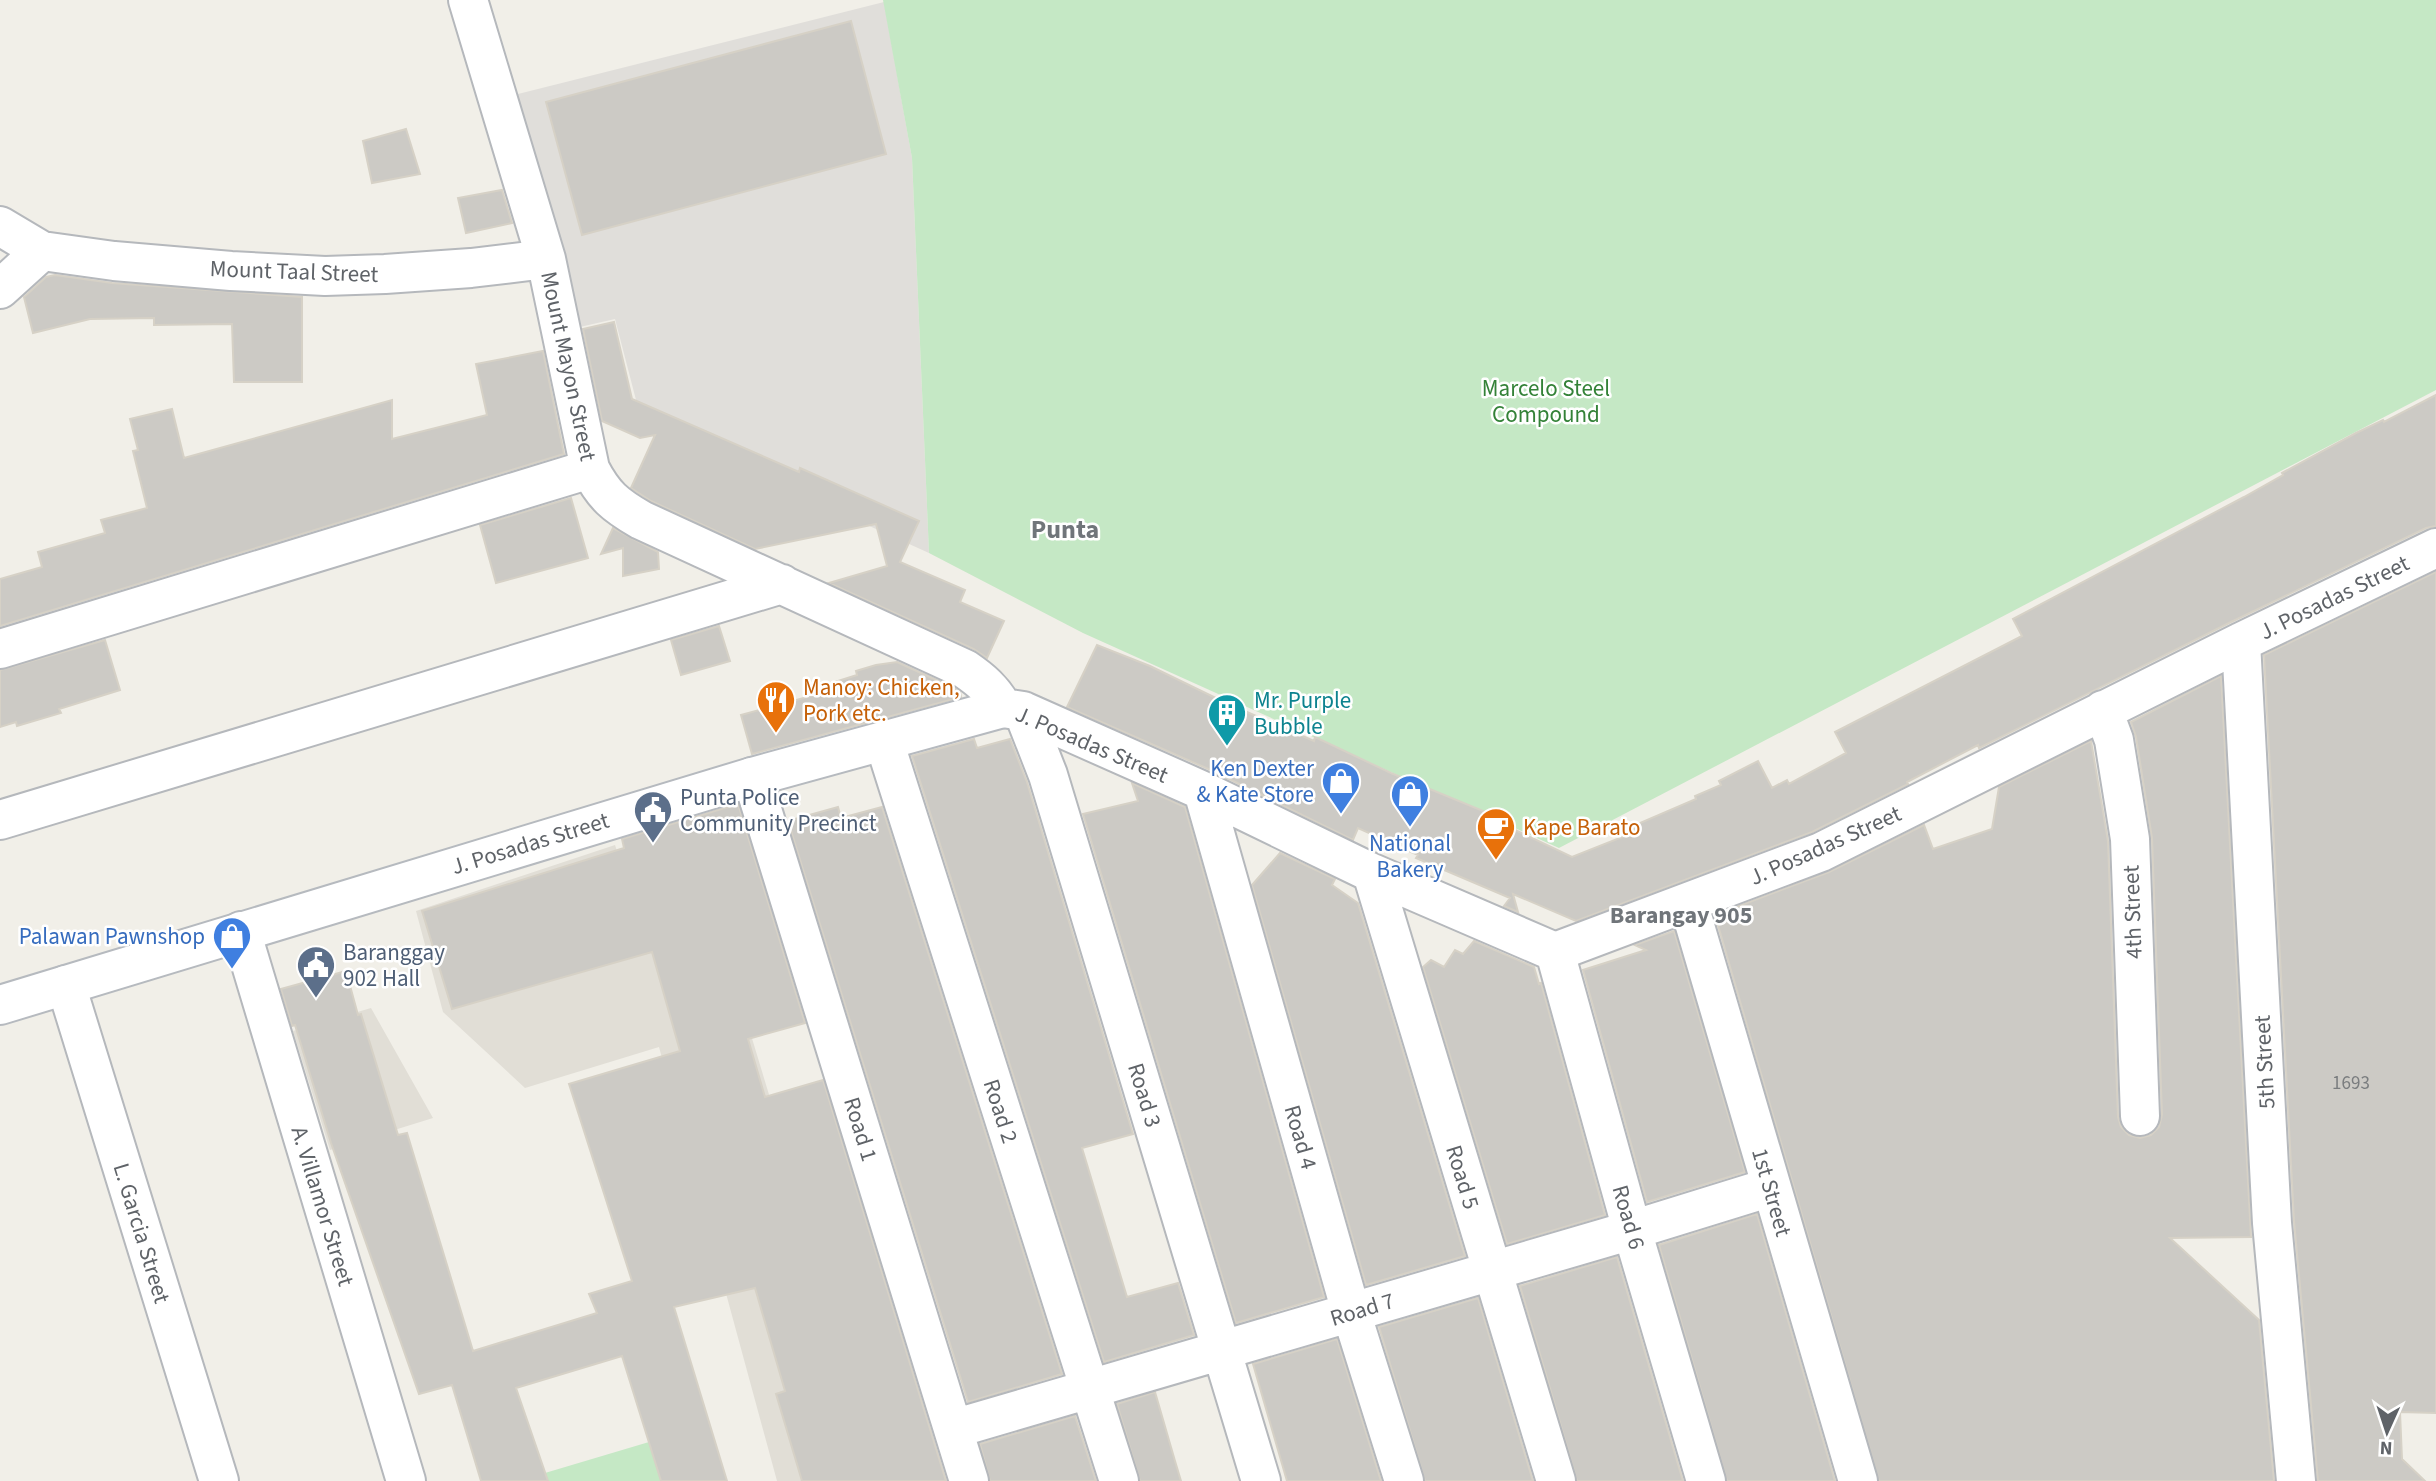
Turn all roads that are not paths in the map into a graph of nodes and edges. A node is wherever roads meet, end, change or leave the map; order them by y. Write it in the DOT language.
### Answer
graph roads {
  1 [pos="468,0"];
  2 [pos="0,226"];
  3 [pos="42,251"];
  4 [pos="546,259"];
  5 [pos="0,289"];
  6 [pos="590,469"];
  7 [pos="2436,548"];
  8 [pos="782,584"];
  9 [pos="2241,642"];
  10 [pos="0,649"];
  11 [pos="1013,709"];
  12 [pos="2102,710"];
  13 [pos="884,741"];
  14 [pos="752,777"];
  15 [pos="1203,791"];
  16 [pos="0,820"];
  17 [pos="1371,873"];
  18 [pos="1688,902"];
  19 [pos="241,931"];
  20 [pos="1555,952"];
  21 [pos="66,985"];
  22 [pos="0,1005"];
  23 [pos="2140,1116"];
  24 [pos="1771,1186"];
  25 [pos="1632,1230"];
  26 [pos="1491,1270"];
  27 [pos="1351,1312"];
  28 [pos="1222,1350"];
  29 [pos="1089,1389"];
  30 [pos="953,1429"];
  31 [pos="219,1481"];
  32 [pos="406,1481"];
  33 [pos="969,1481"];
  34 [pos="1119,1481"];
  35 [pos="1261,1481"];
  36 [pos="1404,1481"];
  37 [pos="1556,1481"];
  38 [pos="1706,1481"];
  39 [pos="1858,1481"];
  40 [pos="2296,1481"];
  1 -- 4 [label="street, Mount Mayon Street"];
  2 -- 3 [label="street"];
  3 -- 4 [label="street, Mount Taal Street"];
  3 -- 5 [label="street"];
  4 -- 6 [label="street, Mount Mayon Street"];
  6 -- 8 [label="street, Mount Mayon Street"];
  6 -- 10 [label="street"];
  7 -- 9 [label="street, J. Posadas Street"];
  8 -- 11 [label="street, Mount Mayon Street"];
  8 -- 16 [label="street"];
  9 -- 12 [label="street, J. Posadas Street"];
  9 -- 40 [label="street, 5th Street"];
  11 -- 13 [label="street, J. Posadas Street"];
  11 -- 15 [label="street, J. Posadas Street"];
  11 -- 28 [label="street, Road 3"];
  12 -- 18 [label="street, J. Posadas Street"];
  12 -- 23 [label="street, 4th Street"];
  13 -- 14 [label="street, J. Posadas Street"];
  13 -- 29 [label="street, Road 2"];
  14 -- 19 [label="street, J. Posadas Street"];
  14 -- 30 [label="street, Road 1"];
  15 -- 17 [label="street, J. Posadas Street"];
  15 -- 27 [label="street, Road 4"];
  17 -- 20 [label="street, J. Posadas Street"];
  17 -- 26 [label="street, Road 5"];
  18 -- 20 [label="street, J. Posadas Street"];
  18 -- 24 [label="street, 1st Street"];
  19 -- 21 [label="street, J. Posadas Street"];
  19 -- 32 [label="street, A. Villamor Street"];
  20 -- 25 [label="street, Road 6"];
  21 -- 22 [label="street, J. Posadas Street"];
  21 -- 31 [label="street, L. Garcia Street"];
  24 -- 25 [label="street, Road 7"];
  24 -- 39 [label="street, 1st Street"];
  25 -- 26 [label="street, Road 7"];
  25 -- 38 [label="street, Road 6"];
  26 -- 27 [label="street, Road 7"];
  26 -- 37 [label="street, Road 5"];
  27 -- 28 [label="street, Road 7"];
  27 -- 36 [label="street, Road 4"];
  28 -- 29 [label="street, Road 7"];
  28 -- 35 [label="street, Road 3"];
  29 -- 30 [label="street, Road 7"];
  29 -- 34 [label="street, Road 2"];
  30 -- 33 [label="street, Road 1"];
}
